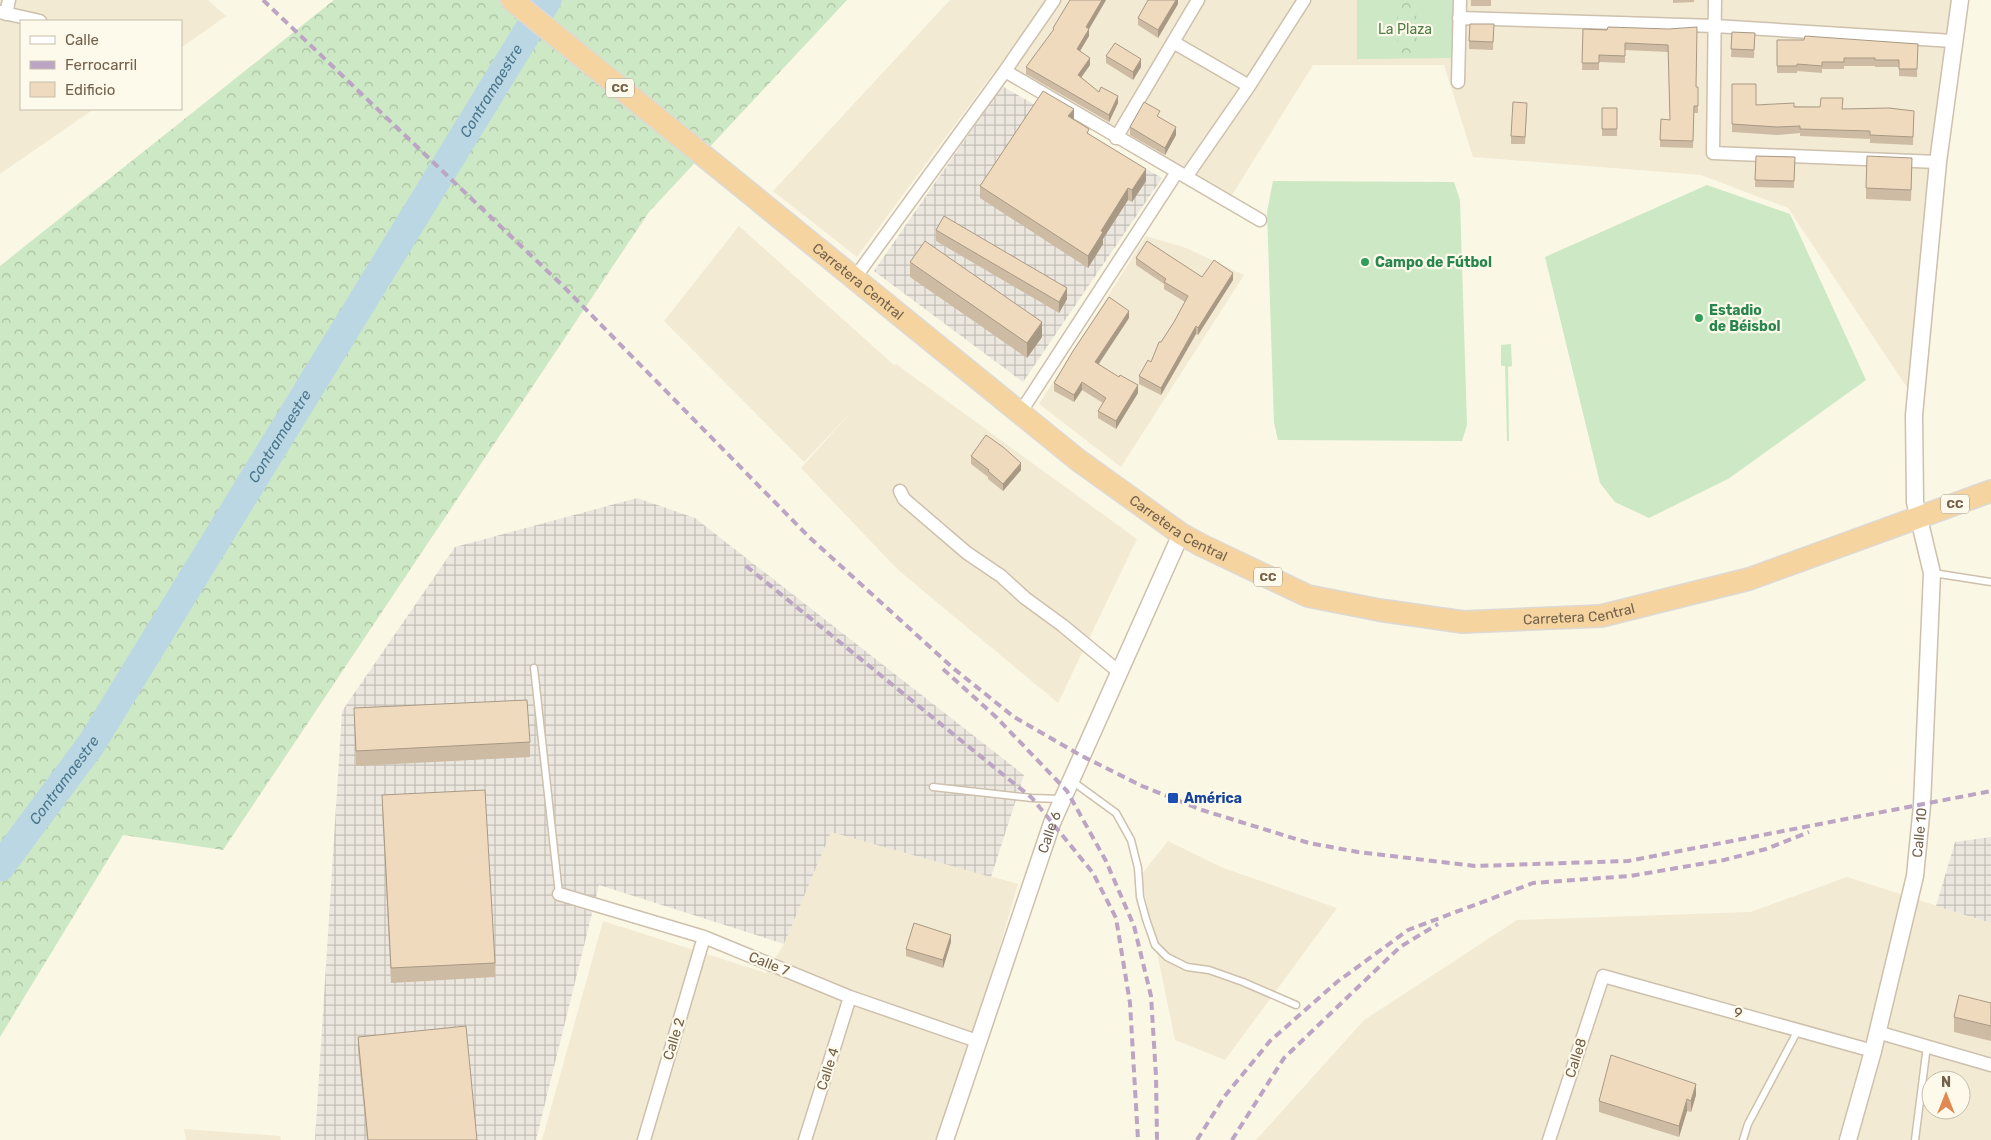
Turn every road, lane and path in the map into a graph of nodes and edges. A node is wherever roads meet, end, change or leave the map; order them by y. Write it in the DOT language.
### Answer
graph roads {
  1 [pos="9,0"];
  2 [pos="512,0"];
  3 [pos="1054,0"];
  4 [pos="1198,0"];
  5 [pos="1304,0"];
  6 [pos="1460,0"];
  7 [pos="1715,0"];
  8 [pos="1960,0"];
  9 [pos="3,13"];
  10 [pos="1459,18"];
  11 [pos="35,20"];
  12 [pos="1715,26"];
  13 [pos="1953,41"];
  14 [pos="1173,42"];
  15 [pos="1004,71"];
  16 [pos="1458,82"];
  17 [pos="1250,86"];
  18 [pos="1116,138"];
  19 [pos="1938,162"];
  20 [pos="1181,175"];
  21 [pos="1260,220"];
  22 [pos="854,279"];
  23 [pos="1020,413"];
  24 [pos="900,491"];
  25 [pos="1991,491"];
  26 [pos="1920,517"];
  27 [pos="1181,534"];
  28 [pos="1932,573"];
  29 [pos="1991,582"];
  30 [pos="534,668"];
  31 [pos="1119,672"];
  32 [pos="1071,780"];
  33 [pos="933,787"];
  34 [pos="1063,798"];
  35 [pos="559,894"];
  36 [pos="704,937"];
  37 [pos="1603,976"];
  38 [pos="850,997"];
  39 [pos="1296,1005"];
  40 [pos="1798,1030"];
  41 [pos="1878,1032"];
  42 [pos="977,1042"];
  43 [pos="1927,1046"];
  44 [pos="1873,1051"];
  45 [pos="1991,1064"];
  46 [pos="644,1140"];
  47 [pos="805,1140"];
  48 [pos="945,1140"];
  49 [pos="1549,1140"];
  50 [pos="1743,1140"];
  51 [pos="1848,1140"];
  52 [pos="1915,1140"];
  1 -- 9 [label="street"];
  2 -- 22 [label="highway, Carretera Central / CC"];
  3 -- 15 [label="street"];
  4 -- 14 [label="street"];
  5 -- 17 [label="street"];
  6 -- 10 [label="street"];
  7 -- 12 [label="street"];
  8 -- 13 [label="street, Calle 10"];
  9 -- 11 [label="street"];
  10 -- 12 [label="street"];
  10 -- 16 [label="street"];
  12 -- 13 [label="street"];
  12 -- 19 [label="street"];
  13 -- 19 [label="street, Calle 10"];
  14 -- 17 [label="street"];
  14 -- 18 [label="street"];
  15 -- 18 [label="street"];
  15 -- 22 [label="street"];
  17 -- 20 [label="street"];
  18 -- 20 [label="street"];
  19 -- 26 [label="street, Calle 10"];
  20 -- 21 [label="street"];
  20 -- 23 [label="street"];
  22 -- 23 [label="highway, Carretera Central / CC"];
  23 -- 27 [label="highway, Carretera Central / CC"];
  24 -- 31 [label="street"];
  25 -- 26 [label="highway, Carretera Central / CC"];
  26 -- 27 [label="highway, Carretera Central / CC"];
  26 -- 28 [label="street, Calle 10"];
  27 -- 31 [label="street, Calle 6"];
  28 -- 29 [label="lane"];
  28 -- 41 [label="street, Calle 10"];
  30 -- 35 [label="lane"];
  31 -- 32 [label="street, Calle 6"];
  32 -- 34 [label="street, Calle 6"];
  32 -- 39 [label="lane"];
  33 -- 34 [label="lane"];
  34 -- 42 [label="street, Calle 6"];
  35 -- 36 [label="street, Calle 7"];
  36 -- 38 [label="street, Calle 7"];
  36 -- 46 [label="street, Calle 2"];
  37 -- 40 [label="street, 9"];
  37 -- 49 [label="street, Calle8"];
  38 -- 42 [label="street, Calle 7"];
  38 -- 47 [label="street, Calle 4"];
  40 -- 44 [label="street, 9"];
  40 -- 50 [label="lane"];
  41 -- 43 [label="street"];
  41 -- 44 [label="street, Calle 10"];
  42 -- 48 [label="street, Calle 6"];
  43 -- 45 [label="street"];
  43 -- 52 [label="lane"];
  44 -- 51 [label="street, Calle 10"];
}
